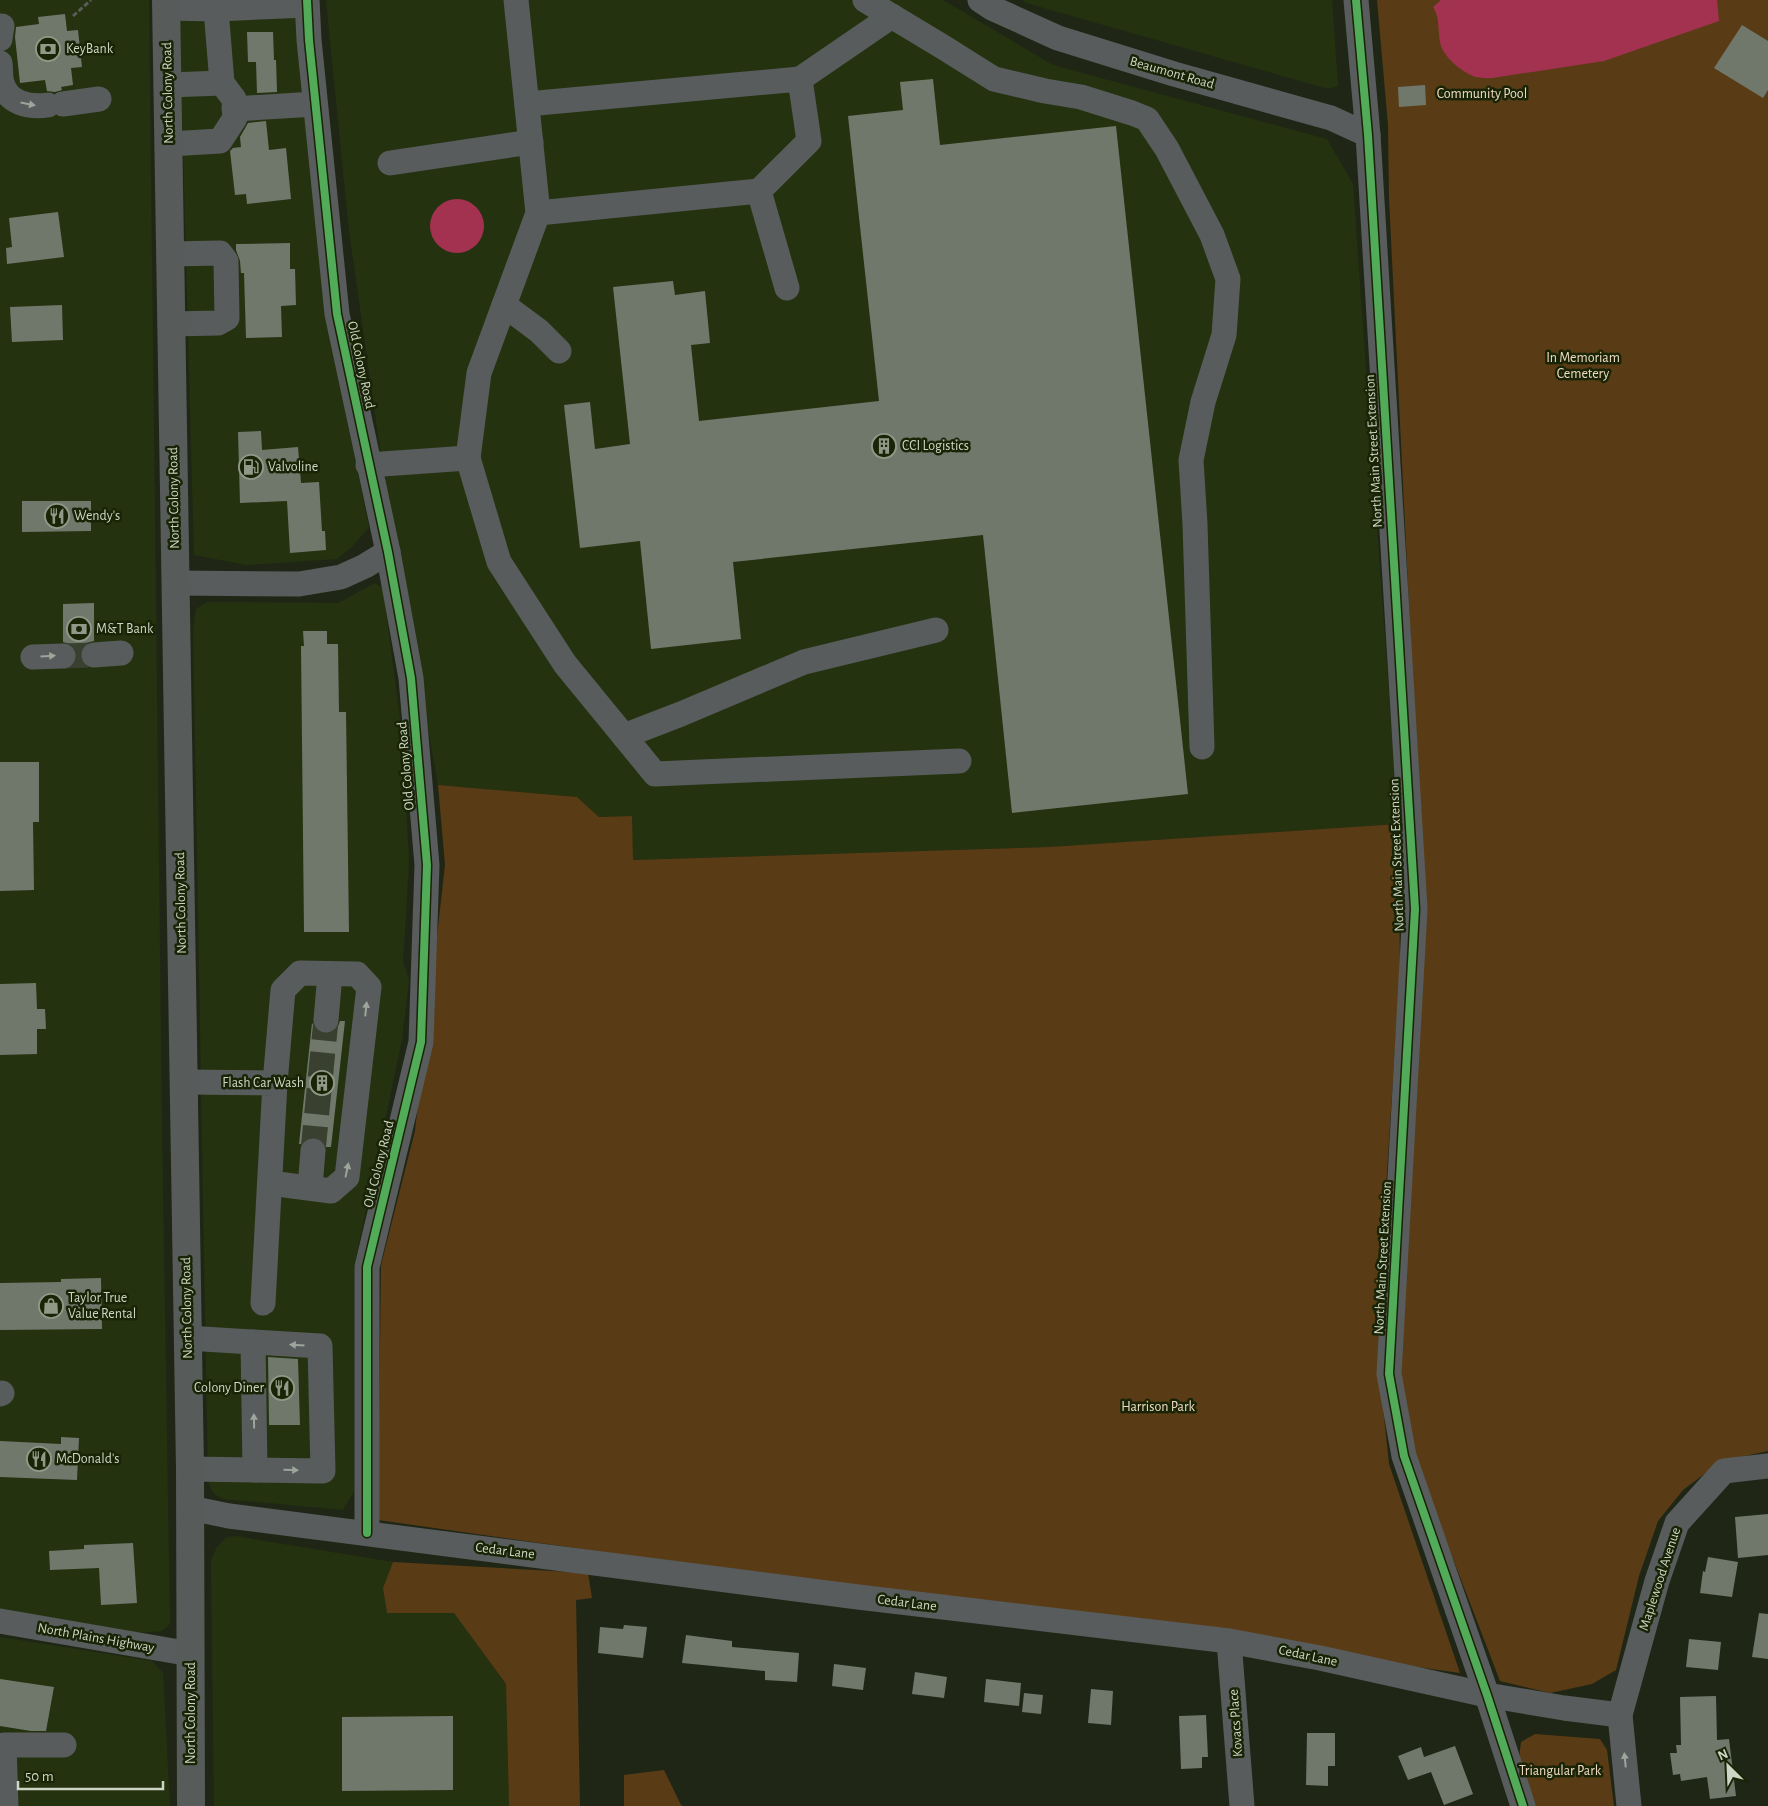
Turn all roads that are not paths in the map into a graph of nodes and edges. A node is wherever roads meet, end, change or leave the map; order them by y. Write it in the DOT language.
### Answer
graph roads {
  1 [pos="516,0"];
  2 [pos="865,0"];
  3 [pos="980,0"];
  4 [pos="1356,0"];
  5 [pos="307,2"];
  6 [pos="166,4"];
  7 [pos="207,6"];
  8 [pos="892,16"];
  9 [pos="0,63"];
  10 [pos="800,79"];
  11 [pos="222,83"];
  12 [pos="168,86"];
  13 [pos="99,99"];
  14 [pos="316,104"];
  15 [pos="527,104"];
  16 [pos="234,110"];
  17 [pos="1368,135"];
  18 [pos="531,142"];
  19 [pos="168,144"];
  20 [pos="390,163"];
  21 [pos="759,191"];
  22 [pos="538,213"];
  23 [pos="170,254"];
  24 [pos="787,288"];
  25 [pos="504,305"];
  26 [pos="171,324"];
  27 [pos="559,351"];
  28 [pos="468,458"];
  29 [pos="368,465"];
  30 [pos="388,552"];
  31 [pos="176,583"];
  32 [pos="936,630"];
  33 [pos="120,653"];
  34 [pos="94,655"];
  35 [pos="63,656"];
  36 [pos="33,657"];
  37 [pos="624,736"];
  38 [pos="1202,747"];
  39 [pos="960,762"];
  40 [pos="330,974"];
  41 [pos="326,1020"];
  42 [pos="184,1082"];
  43 [pos="275,1083"];
  44 [pos="313,1151"];
  45 [pos="270,1183"];
  46 [pos="310,1187"];
  47 [pos="263,1303"];
  48 [pos="187,1338"];
  49 [pos="252,1342"];
  50 [pos="1768,1466"];
  51 [pos="190,1469"];
  52 [pos="255,1470"];
  53 [pos="190,1508"];
  54 [pos="367,1533"];
  55 [pos="0,1622"];
  56 [pos="1229,1641"];
  57 [pos="191,1654"];
  58 [pos="1487,1695"];
  59 [pos="1620,1715"];
  60 [pos="64,1744"];
  61 [pos="6,1806"];
  62 [pos="191,1806"];
  63 [pos="1242,1806"];
  64 [pos="1522,1806"];
  65 [pos="1629,1806"];
  1 -- 15 [label="street"];
  2 -- 8 [label="street"];
  3 -- 17 [label="street, Beaumont Road"];
  4 -- 17 [label="street, North Main Street Extension"];
  5 -- 7 [label="street"];
  5 -- 14 [label="street, Old Colony Road"];
  6 -- 7 [label="street"];
  6 -- 12 [label="main road, North Colony Road"];
  7 -- 11 [label="street"];
  8 -- 10 [label="street"];
  8 -- 38 [label="street"];
  9 -- 13 [label="street, one-way"];
  10 -- 15 [label="street"];
  10 -- 21 [label="street"];
  11 -- 12 [label="street"];
  11 -- 16 [label="street"];
  12 -- 19 [label="main road, North Colony Road"];
  14 -- 16 [label="street"];
  14 -- 29 [label="street, Old Colony Road"];
  15 -- 18 [label="street"];
  16 -- 19 [label="street"];
  17 -- 58 [label="street, North Main Street Extension"];
  18 -- 20 [label="street"];
  18 -- 22 [label="street"];
  19 -- 23 [label="main road, North Colony Road"];
  21 -- 22 [label="street"];
  21 -- 24 [label="street"];
  22 -- 25 [label="street"];
  23 -- 26 [label="main road, North Colony Road"];
  23 -- 26 [label="street"];
  25 -- 27 [label="street"];
  25 -- 28 [label="street"];
  26 -- 31 [label="main road, North Colony Road"];
  28 -- 29 [label="street"];
  28 -- 37 [label="street"];
  29 -- 30 [label="street, Old Colony Road"];
  30 -- 31 [label="street"];
  30 -- 54 [label="street, Old Colony Road"];
  31 -- 42 [label="main road, North Colony Road"];
  32 -- 37 [label="street"];
  33 -- 34 [label="street"];
  36 -- 35 [label="street, one-way"];
  37 -- 39 [label="street"];
  40 -- 41 [label="street"];
  40 -- 43 [label="street"];
  46 -- 40 [label="street, one-way"];
  42 -- 43 [label="street"];
  42 -- 48 [label="main road, North Colony Road"];
  43 -- 45 [label="street"];
  44 -- 46 [label="street"];
  45 -- 46 [label="street"];
  45 -- 47 [label="street"];
  48 -- 49 [label="street"];
  48 -- 51 [label="main road, North Colony Road"];
  52 -- 49 [label="street, one-way"];
  52 -- 49 [label="street, one-way"];
  50 -- 59 [label="street, Maplewood Avenue"];
  51 -- 52 [label="street"];
  51 -- 53 [label="main road, North Colony Road"];
  53 -- 54 [label="street, Cedar Lane"];
  53 -- 57 [label="main road, North Colony Road"];
  54 -- 56 [label="street, Cedar Lane"];
  55 -- 57 [label="street, North Plains Highway"];
  56 -- 58 [label="street, Cedar Lane"];
  56 -- 63 [label="street, Kovacs Place"];
  57 -- 62 [label="main road, North Colony Road"];
  58 -- 59 [label="street, Cedar Lane"];
  58 -- 64 [label="street, North Main Street Extension"];
  65 -- 59 [label="street, one-way"];
  60 -- 61 [label="street"];
}
